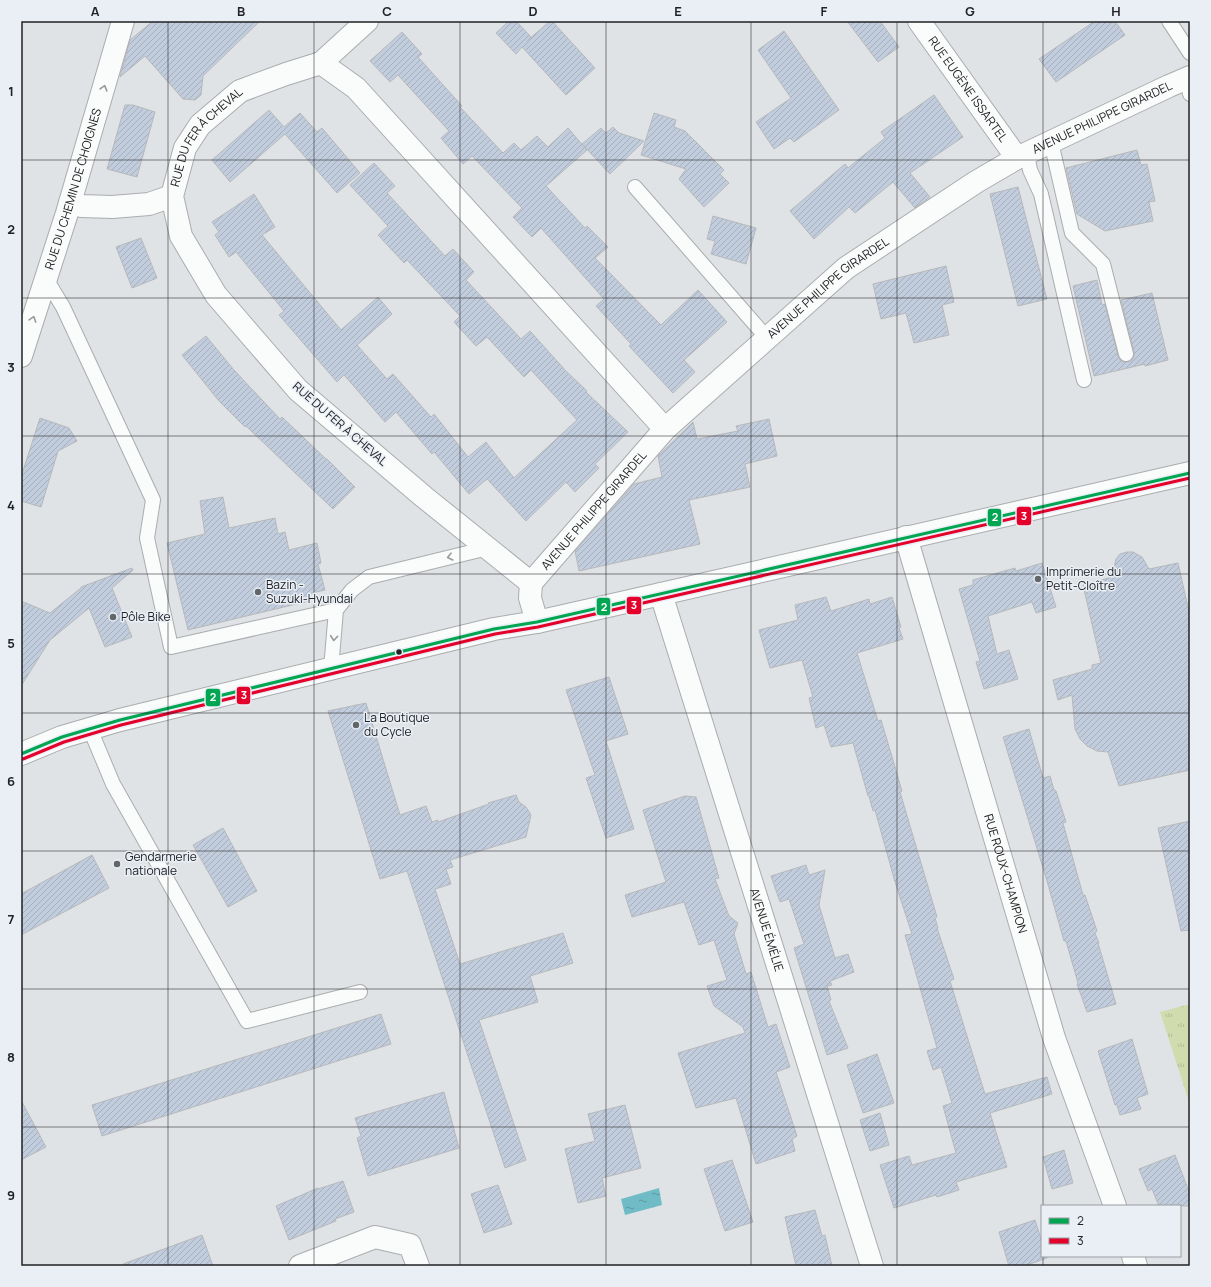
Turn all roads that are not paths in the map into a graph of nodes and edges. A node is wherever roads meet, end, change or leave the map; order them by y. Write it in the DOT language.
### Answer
graph roads {
  1 [pos="124,21"];
  2 [pos="367,21"];
  3 [pos="919,21"];
  4 [pos="1169,21"];
  5 [pos="1190,53"];
  6 [pos="321,63"];
  7 [pos="1189,83"];
  8 [pos="1051,142"];
  9 [pos="1022,156"];
  10 [pos="635,187"];
  11 [pos="172,196"];
  12 [pos="70,203"];
  13 [pos="46,280"];
  14 [pos="767,338"];
  15 [pos="1126,354"];
  16 [pos="21,356"];
  17 [pos="1084,380"];
  18 [pos="665,429"];
  19 [pos="1190,473"];
  20 [pos="906,537"];
  21 [pos="488,548"];
  22 [pos="531,583"];
  23 [pos="661,594"];
  24 [pos="336,610"];
  25 [pos="537,622"];
  26 [pos="331,669"];
  27 [pos="90,729"];
  28 [pos="21,754"];
  29 [pos="360,992"];
  30 [pos="1115,1205"];
  31 [pos="300,1266"];
  32 [pos="418,1266"];
  33 [pos="872,1266"];
  12 -- 1 [label="street, RUE DU CHEMIN DE CHOIGNES, one-way"];
  2 -- 6 [label="street"];
  3 -- 9 [label="street, RUE EUGÈNE ISSARTEL"];
  4 -- 5 [label="lane"];
  6 -- 11 [label="street, RUE DU FER À CHEVAL"];
  6 -- 18 [label="street"];
  7 -- 8 [label="street, AVENUE PHILIPPE GIRARDEL"];
  8 -- 9 [label="street, AVENUE PHILIPPE GIRARDEL"];
  8 -- 15 [label="lane"];
  9 -- 14 [label="street, AVENUE PHILIPPE GIRARDEL"];
  9 -- 17 [label="lane"];
  10 -- 14 [label="lane"];
  11 -- 12 [label="street"];
  11 -- 21 [label="street, RUE DU FER À CHEVAL"];
  12 -- 13 [label="street, RUE DU CHEMIN DE CHOIGNES"];
  16 -- 13 [label="street, RUE DU CHEMIN DE CHOIGNES, one-way"];
  13 -- 24 [label="lane"];
  14 -- 18 [label="street, AVENUE PHILIPPE GIRARDEL"];
  18 -- 22 [label="street, AVENUE PHILIPPE GIRARDEL"];
  19 -- 20 [label="street"];
  20 -- 23 [label="street"];
  20 -- 30 [label="street, RUE ROUX-CHAMPION"];
  21 -- 22 [label="street, RUE DU FER À CHEVAL"];
  21 -- 24 [label="lane, one-way"];
  22 -- 25 [label="street"];
  23 -- 25 [label="street"];
  23 -- 33 [label="street, AVENUE ÉMÉLIE"];
  24 -- 26 [label="lane, one-way"];
  25 -- 26 [label="street"];
  26 -- 27 [label="street"];
  27 -- 28 [label="street"];
  27 -- 29 [label="lane"];
  31 -- 32 [label="street"];
}
